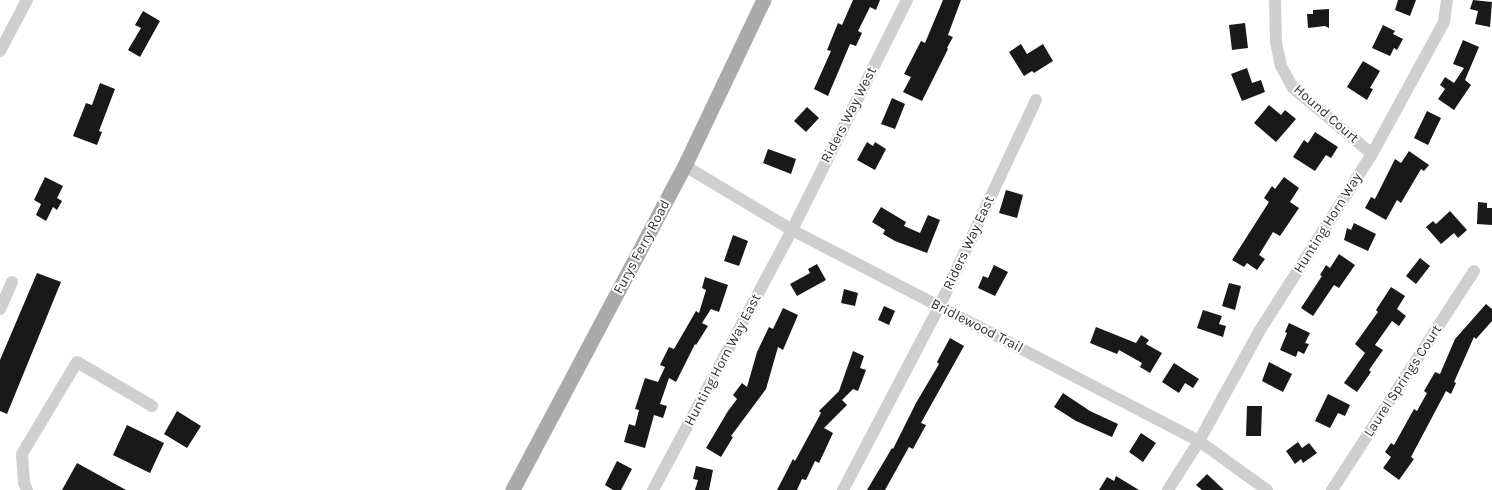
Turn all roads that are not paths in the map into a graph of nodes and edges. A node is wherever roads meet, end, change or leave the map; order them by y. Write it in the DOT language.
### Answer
graph roads {
  1 [pos="27,0"];
  2 [pos="764,0"];
  3 [pos="907,0"];
  4 [pos="1275,0"];
  5 [pos="1447,0"];
  6 [pos="0,51"];
  7 [pos="1036,100"];
  8 [pos="1372,154"];
  9 [pos="685,166"];
  10 [pos="792,230"];
  11 [pos="1474,271"];
  12 [pos="12,282"];
  13 [pos="939,307"];
  14 [pos="0,309"];
  15 [pos="152,406"];
  16 [pos="1199,441"];
  17 [pos="27,490"];
  18 [pos="513,490"];
  19 [pos="654,490"];
  20 [pos="843,490"];
  21 [pos="1168,490"];
  22 [pos="1267,490"];
  23 [pos="1332,490"];
  1 -- 6 [label="street"];
  2 -- 9 [label="main road, Furys Ferry Road"];
  3 -- 10 [label="street, Riders Way West"];
  4 -- 8 [label="street, Hound Court"];
  5 -- 8 [label="street, Hunting Horn Way"];
  7 -- 13 [label="street, Riders Way East"];
  8 -- 16 [label="street, Hunting Horn Way"];
  9 -- 10 [label="street, Bridlewood Trail"];
  9 -- 18 [label="main road, Furys Ferry Road"];
  10 -- 13 [label="street, Bridlewood Trail"];
  10 -- 19 [label="street, Hunting Horn Way East"];
  11 -- 23 [label="street, Laurel Springs Court"];
  12 -- 14 [label="street"];
  13 -- 16 [label="street, Bridlewood Trail"];
  13 -- 20 [label="street, Riders Way East"];
  15 -- 17 [label="street"];
  16 -- 21 [label="street, Hunting Horn Way"];
  16 -- 22 [label="street, Bridlewood Trail"];
}
